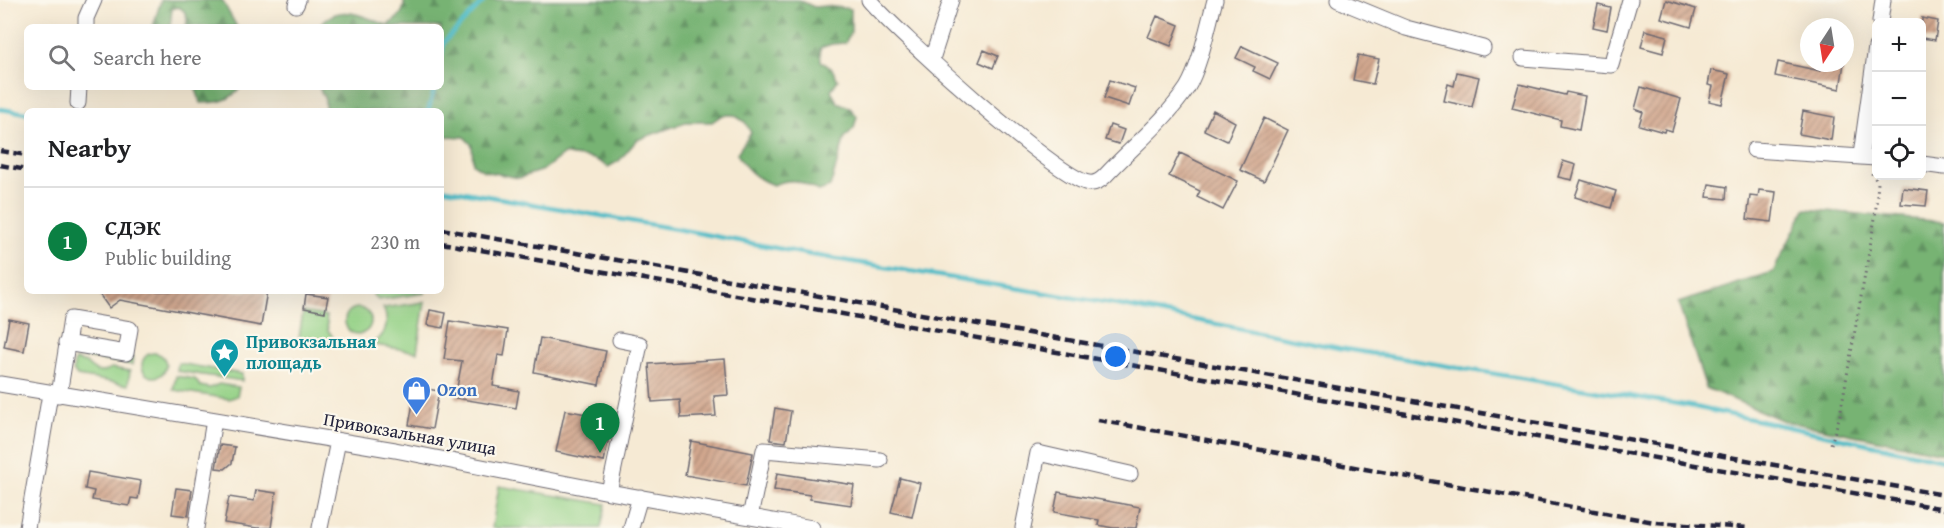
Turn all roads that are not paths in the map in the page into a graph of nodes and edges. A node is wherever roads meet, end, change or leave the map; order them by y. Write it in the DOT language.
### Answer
graph roads {
  1 [pos="94,0"];
  2 [pos="869,0"];
  3 [pos="951,0"];
  4 [pos="1215,0"];
  5 [pos="1338,0"];
  6 [pos="1630,0"];
  7 [pos="1883,0"];
  8 [pos="1881,18"];
  9 [pos="86,24"];
  10 [pos="1483,48"];
  11 [pos="1523,58"];
  12 [pos="932,59"];
  13 [pos="1874,72"];
  14 [pos="79,90"];
  15 [pos="78,103"];
  16 [pos="1754,150"];
  17 [pos="1869,157"];
  18 [pos="1926,165"];
  19 [pos="1944,167"];
  20 [pos="620,340"];
  21 [pos="66,343"];
  22 [pos="0,384"];
  23 [pos="54,394"];
  24 [pos="214,420"];
  25 [pos="338,441"];
  26 [pos="880,460"];
  27 [pos="1131,474"];
  28 [pos="609,492"];
  29 [pos="640,497"];
  30 [pos="750,517"];
  31 [pos="27,528"];
  32 [pos="196,528"];
  33 [pos="320,528"];
  34 [pos="632,528"];
  35 [pos="810,528"];
  36 [pos="1023,528"];
  1 -- 9 [label="street"];
  2 -- 12 [label="street"];
  3 -- 12 [label="street"];
  4 -- 12 [label="street"];
  5 -- 10 [label="street"];
  6 -- 11 [label="street"];
  7 -- 8 [label="street"];
  13 -- 17 [label="street"];
  14 -- 15 [label="street"];
  16 -- 17 [label="street"];
  18 -- 19 [label="street"];
  20 -- 28 [label="street"];
  21 -- 23 [label="street"];
  22 -- 23 [label="street, Привокзальная улица"];
  23 -- 24 [label="street, Привокзальная улица"];
  23 -- 31 [label="street"];
  24 -- 25 [label="street, Привокзальная улица"];
  24 -- 32 [label="street"];
  25 -- 28 [label="street, Привокзальная улица"];
  25 -- 33 [label="street"];
  26 -- 30 [label="street"];
  27 -- 36 [label="street"];
  28 -- 29 [label="street, Привокзальная улица"];
  29 -- 30 [label="street, Привокзальная улица"];
  29 -- 34 [label="street"];
  30 -- 35 [label="street, Привокзальная улица"];
}
